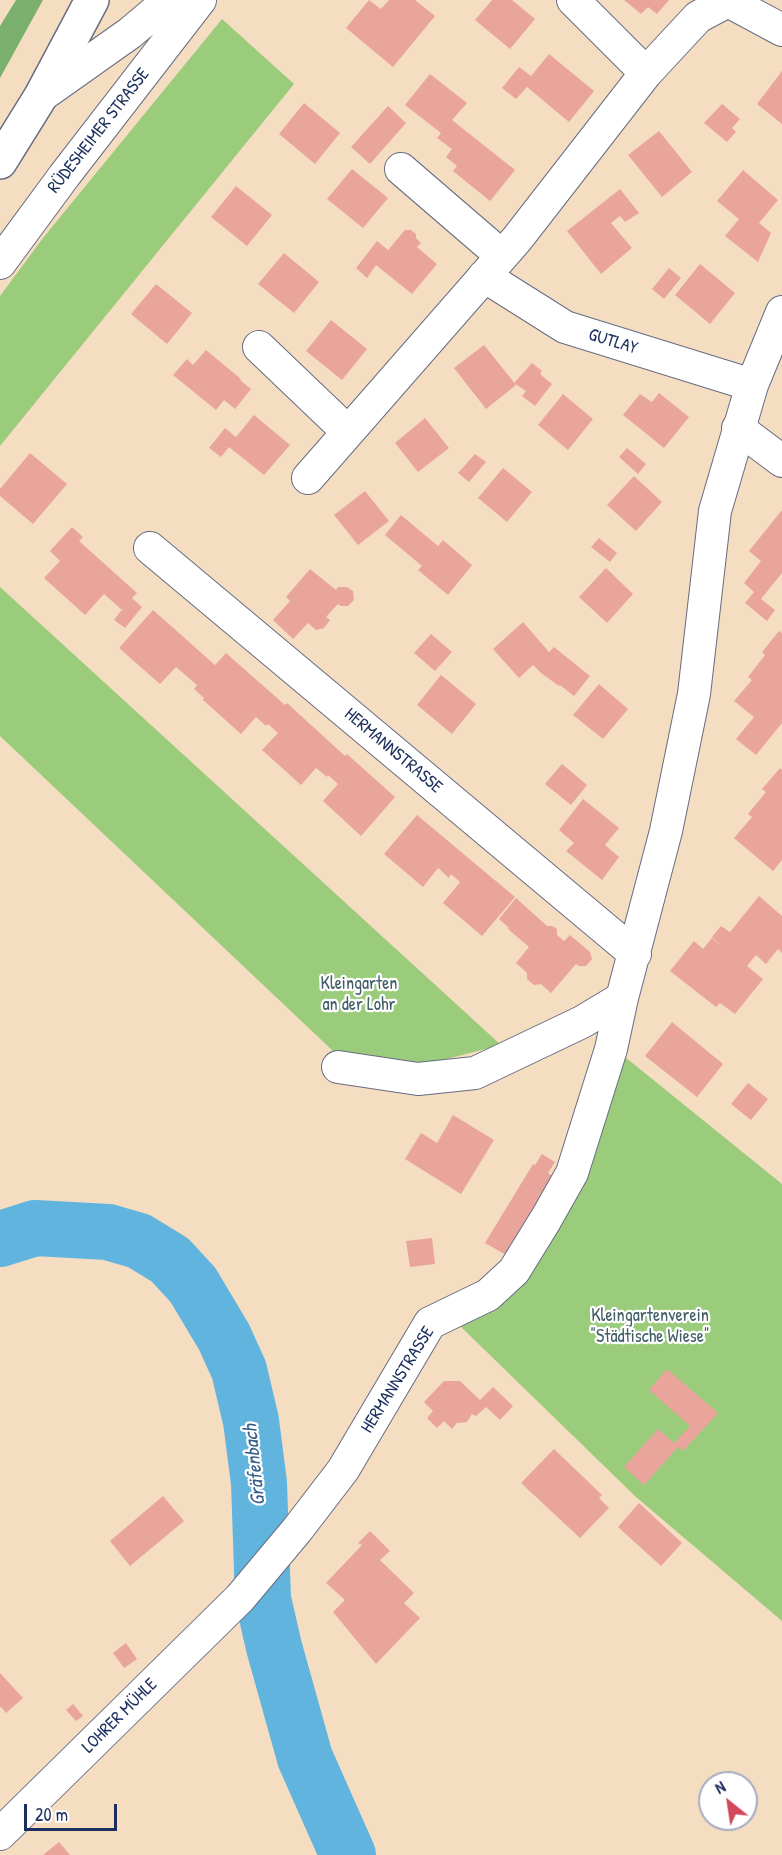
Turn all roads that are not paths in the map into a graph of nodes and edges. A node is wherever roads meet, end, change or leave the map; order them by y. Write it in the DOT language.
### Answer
graph roads {
  1 [pos="92,0"];
  2 [pos="169,0"];
  3 [pos="200,0"];
  4 [pos="573,0"];
  5 [pos="728,0"];
  6 [pos="782,30"];
  7 [pos="646,73"];
  8 [pos="41,96"];
  9 [pos="0,162"];
  10 [pos="401,169"];
  11 [pos="0,263"];
  12 [pos="493,266"];
  13 [pos="782,312"];
  14 [pos="259,347"];
  15 [pos="752,385"];
  16 [pos="738,428"];
  17 [pos="348,432"];
  18 [pos="782,461"];
  19 [pos="308,478"];
  20 [pos="150,548"];
  21 [pos="635,954"];
  22 [pos="622,998"];
  23 [pos="338,1067"];
  24 [pos="240,1598"];
  25 [pos="0,1834"];
  1 -- 8 [label="main road"];
  2 -- 8 [label="street"];
  3 -- 11 [label="street, RÜDESHEIMER STRASSE"];
  4 -- 7 [label="street"];
  5 -- 6 [label="street"];
  5 -- 7 [label="street"];
  7 -- 12 [label="street"];
  8 -- 9 [label="main road"];
  10 -- 12 [label="street, GUTLAY"];
  12 -- 15 [label="street, GUTLAY"];
  12 -- 17 [label="street"];
  13 -- 15 [label="street, HERMANNSTRASSE"];
  14 -- 17 [label="street"];
  15 -- 16 [label="street, HERMANNSTRASSE"];
  16 -- 18 [label="street"];
  16 -- 21 [label="street, HERMANNSTRASSE"];
  17 -- 19 [label="street"];
  20 -- 21 [label="street, HERMANNSTRASSE"];
  21 -- 22 [label="street, HERMANNSTRASSE"];
  22 -- 23 [label="street"];
  22 -- 24 [label="street, HERMANNSTRASSE"];
  24 -- 25 [label="street, LOHRER MÜHLE"];
}
